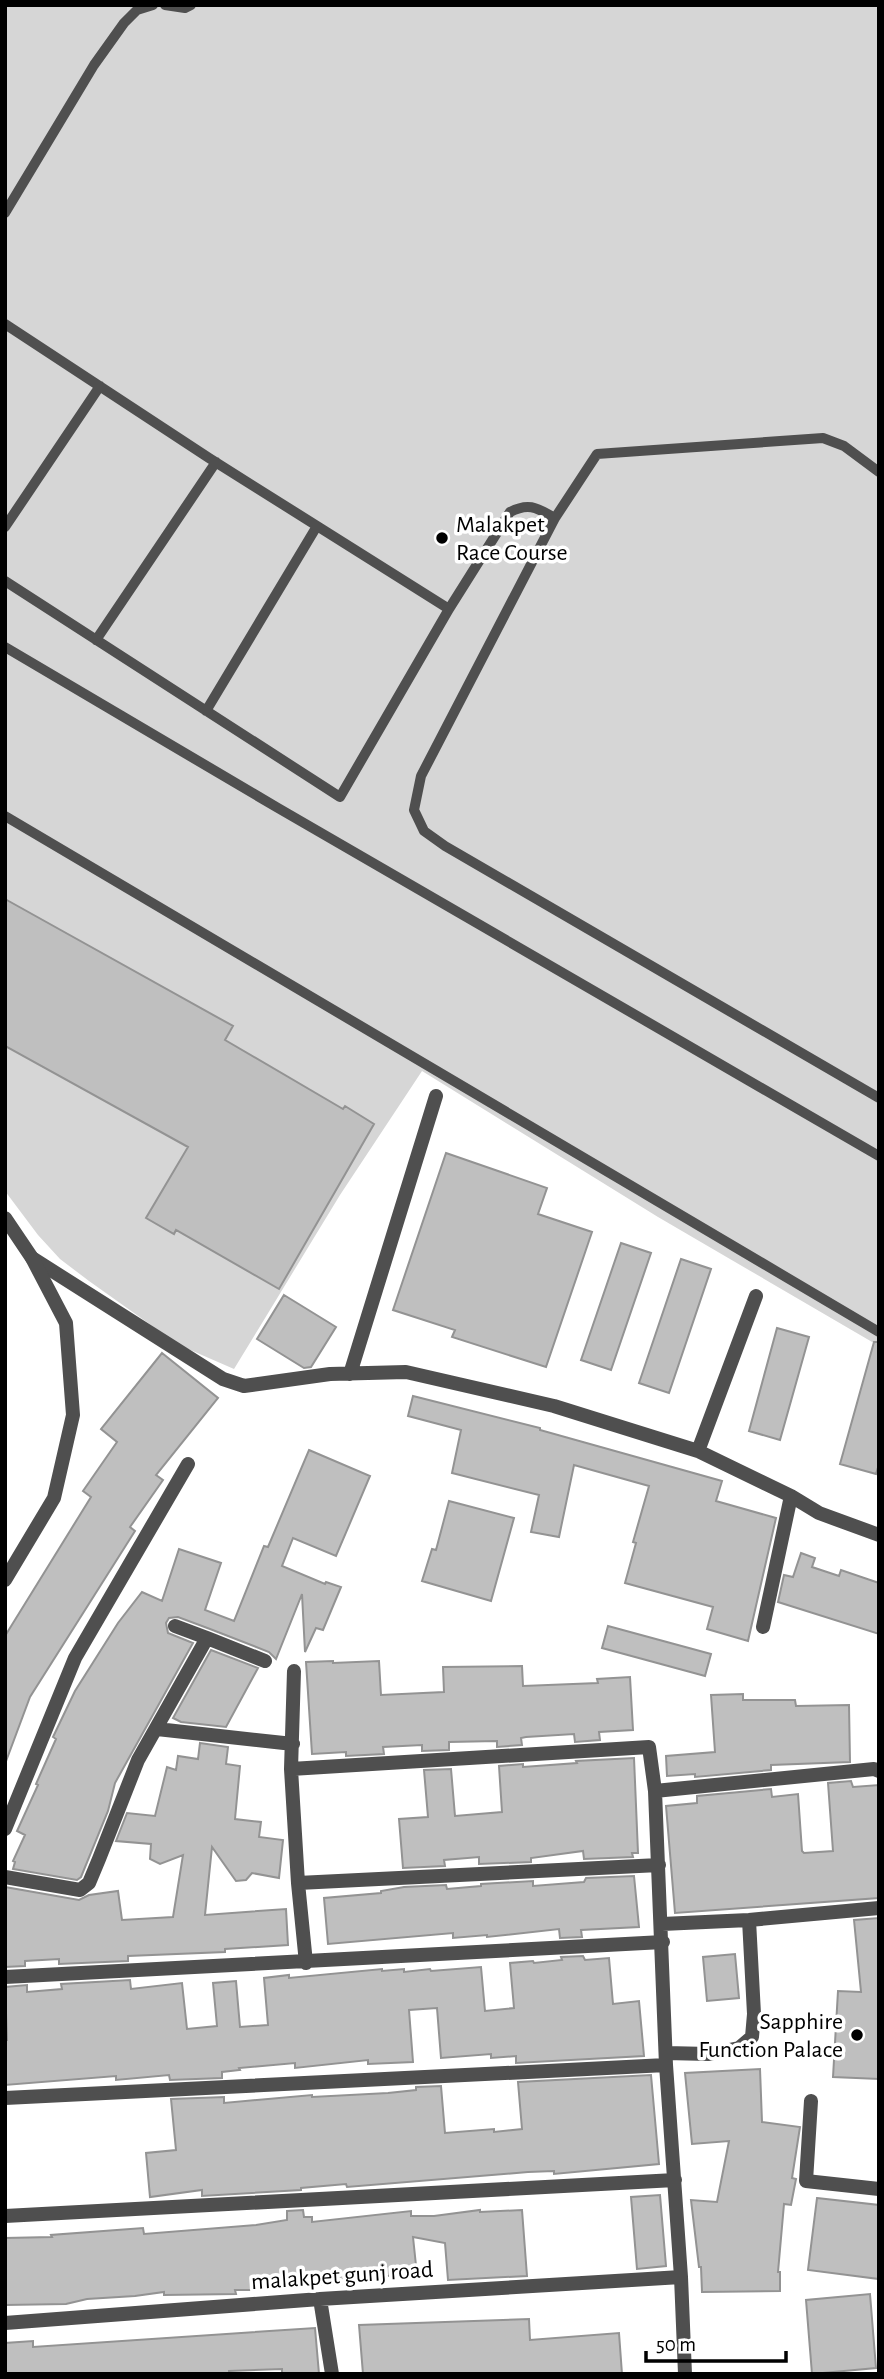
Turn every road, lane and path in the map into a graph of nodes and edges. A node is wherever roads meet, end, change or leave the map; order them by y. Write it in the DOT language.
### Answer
graph roads {
  1 [pos="153,5"];
  2 [pos="165,5"];
  3 [pos="191,5"];
  4 [pos="5,213"];
  5 [pos="5,324"];
  6 [pos="100,386"];
  7 [pos="216,462"];
  8 [pos="879,472"];
  9 [pos="555,518"];
  10 [pos="317,526"];
  11 [pos="5,527"];
  12 [pos="5,581"];
  13 [pos="449,609"];
  14 [pos="96,640"];
  15 [pos="5,648"];
  16 [pos="206,711"];
  17 [pos="5,816"];
  18 [pos="436,1096"];
  19 [pos="879,1098"];
  20 [pos="879,1156"];
  21 [pos="5,1218"];
  22 [pos="33,1258"];
  23 [pos="756,1296"];
  24 [pos="879,1332"];
  25 [pos="350,1374"];
  26 [pos="698,1451"];
  27 [pos="188,1464"];
  28 [pos="791,1496"];
  29 [pos="879,1535"];
  30 [pos="5,1580"];
  31 [pos="175,1626"];
  32 [pos="762,1627"];
  33 [pos="207,1638"];
  34 [pos="265,1661"];
  35 [pos="294,1671"];
  36 [pos="157,1729"];
  37 [pos="293,1744"];
  38 [pos="291,1769"];
  39 [pos="879,1771"];
  40 [pos="655,1791"];
  41 [pos="5,1829"];
  42 [pos="659,1865"];
  43 [pos="5,1877"];
  44 [pos="298,1883"];
  45 [pos="879,1908"];
  46 [pos="749,1920"];
  47 [pos="662,1924"];
  48 [pos="663,1942"];
  49 [pos="306,1963"];
  50 [pos="5,1978"];
  51 [pos="666,2059"];
  52 [pos="5,2098"];
  53 [pos="811,2101"];
  54 [pos="675,2180"];
  55 [pos="879,2189"];
  56 [pos="5,2216"];
  57 [pos="681,2277"];
  58 [pos="320,2299"];
  59 [pos="5,2323"];
  60 [pos="332,2374"];
  61 [pos="685,2374"];
  1 -- 4 [label="lane"];
  2 -- 3 [label="lane"];
  5 -- 6 [label="lane"];
  6 -- 7 [label="lane"];
  6 -- 11 [label="lane"];
  7 -- 10 [label="lane"];
  7 -- 14 [label="lane"];
  8 -- 9 [label="lane"];
  9 -- 13 [label="lane"];
  9 -- 19 [label="lane"];
  10 -- 13 [label="lane"];
  10 -- 16 [label="lane"];
  12 -- 14 [label="lane"];
  13 -- 16 [label="lane"];
  14 -- 16 [label="lane"];
  15 -- 20 [label="lane"];
  17 -- 24 [label="lane"];
  18 -- 25 [label="street"];
  21 -- 22 [label="street"];
  22 -- 25 [label="street"];
  22 -- 30 [label="street"];
  23 -- 26 [label="street"];
  25 -- 26 [label="street"];
  26 -- 28 [label="street"];
  27 -- 41 [label="street"];
  28 -- 29 [label="street"];
  28 -- 32 [label="street"];
  31 -- 33 [label="street"];
  33 -- 34 [label="street"];
  33 -- 36 [label="street"];
  35 -- 37 [label="street"];
  36 -- 37 [label="street"];
  36 -- 43 [label="street"];
  37 -- 38 [label="street"];
  38 -- 40 [label="street"];
  38 -- 44 [label="street"];
  39 -- 40 [label="street"];
  40 -- 42 [label="street"];
  42 -- 44 [label="street"];
  42 -- 47 [label="street"];
  44 -- 49 [label="street"];
  45 -- 46 [label="street"];
  46 -- 47 [label="street"];
  46 -- 51 [label="street"];
  47 -- 48 [label="street"];
  48 -- 49 [label="street"];
  48 -- 51 [label="street"];
  49 -- 50 [label="street"];
  51 -- 52 [label="street"];
  51 -- 54 [label="street"];
  53 -- 55 [label="street"];
  54 -- 56 [label="street"];
  54 -- 57 [label="street"];
  57 -- 58 [label="street, malakpet gunj road"];
  57 -- 61 [label="street"];
  58 -- 59 [label="street, malakpet gunj road"];
  58 -- 60 [label="street"];
}
